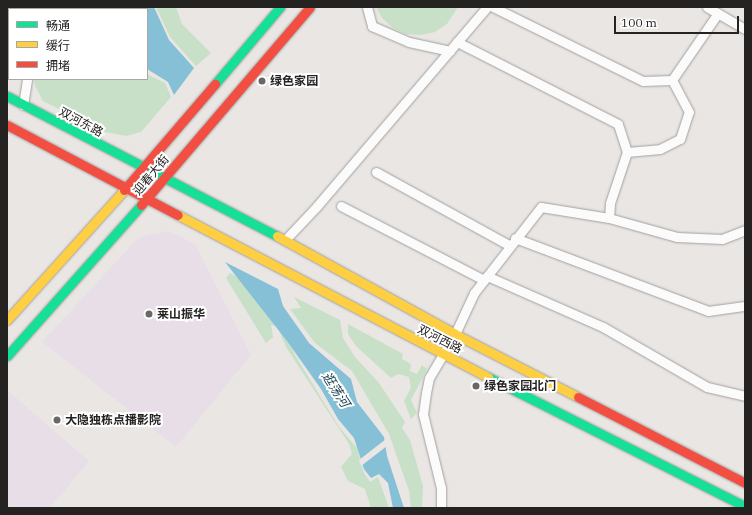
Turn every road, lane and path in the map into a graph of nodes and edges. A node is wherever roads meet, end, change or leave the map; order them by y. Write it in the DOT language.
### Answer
graph roads {
  1 [pos="280,7"];
  2 [pos="310,7"];
  3 [pos="367,7"];
  4 [pos="487,7"];
  5 [pos="493,7"];
  6 [pos="707,7"];
  7 [pos="478,11"];
  8 [pos="718,13"];
  9 [pos="745,28"];
  10 [pos="457,42"];
  11 [pos="450,52"];
  12 [pos="26,80"];
  13 [pos="672,80"];
  14 [pos="7,96"];
  15 [pos="23,105"];
  16 [pos="7,125"];
  17 [pos="627,152"];
  18 [pos="143,169"];
  19 [pos="376,172"];
  20 [pos="164,178"];
  21 [pos="127,186"];
  22 [pos="147,199"];
  23 [pos="341,206"];
  24 [pos="609,218"];
  25 [pos="745,230"];
  26 [pos="285,240"];
  27 [pos="512,242"];
  28 [pos="485,278"];
  29 [pos="745,306"];
  30 [pos="7,320"];
  31 [pos="455,334"];
  32 [pos="443,354"];
  33 [pos="7,356"];
  34 [pos="745,396"];
  35 [pos="745,483"];
  36 [pos="745,506"];
  37 [pos="442,507"];
  1 -- 18 [label="street, 迎春大街"];
  2 -- 20 [label="street, 迎春大街"];
  3 -- 11 [label="street"];
  4 -- 7 [label="street"];
  5 -- 13 [label="street"];
  6 -- 8 [label="street"];
  7 -- 10 [label="street"];
  8 -- 9 [label="street"];
  8 -- 13 [label="street"];
  10 -- 11 [label="street"];
  10 -- 17 [label="street"];
  11 -- 26 [label="street"];
  12 -- 15 [label="street"];
  13 -- 17 [label="street"];
  14 -- 15 [label="street, 双河东路"];
  15 -- 18 [label="street, 双河东路"];
  16 -- 21 [label="street"];
  17 -- 24 [label="street"];
  18 -- 20 [label="street, 双河西路"];
  18 -- 21 [label="street, 迎春大街"];
  19 -- 27 [label="street"];
  20 -- 22 [label="street, 迎春大街"];
  20 -- 26 [label="street, 双河西路"];
  21 -- 22 [label="street, 双河西路"];
  21 -- 30 [label="street, 迎春大街"];
  22 -- 32 [label="street, 双河西路"];
  22 -- 33 [label="street, 迎春大街"];
  23 -- 28 [label="street"];
  24 -- 25 [label="street"];
  24 -- 27 [label="street"];
  26 -- 31 [label="street, 双河西路"];
  27 -- 28 [label="street"];
  27 -- 29 [label="street"];
  28 -- 31 [label="street"];
  28 -- 34 [label="street"];
  31 -- 32 [label="street"];
  31 -- 35 [label="street, 双河西路"];
  32 -- 36 [label="street, 双河西路"];
  32 -- 37 [label="street"];
}
